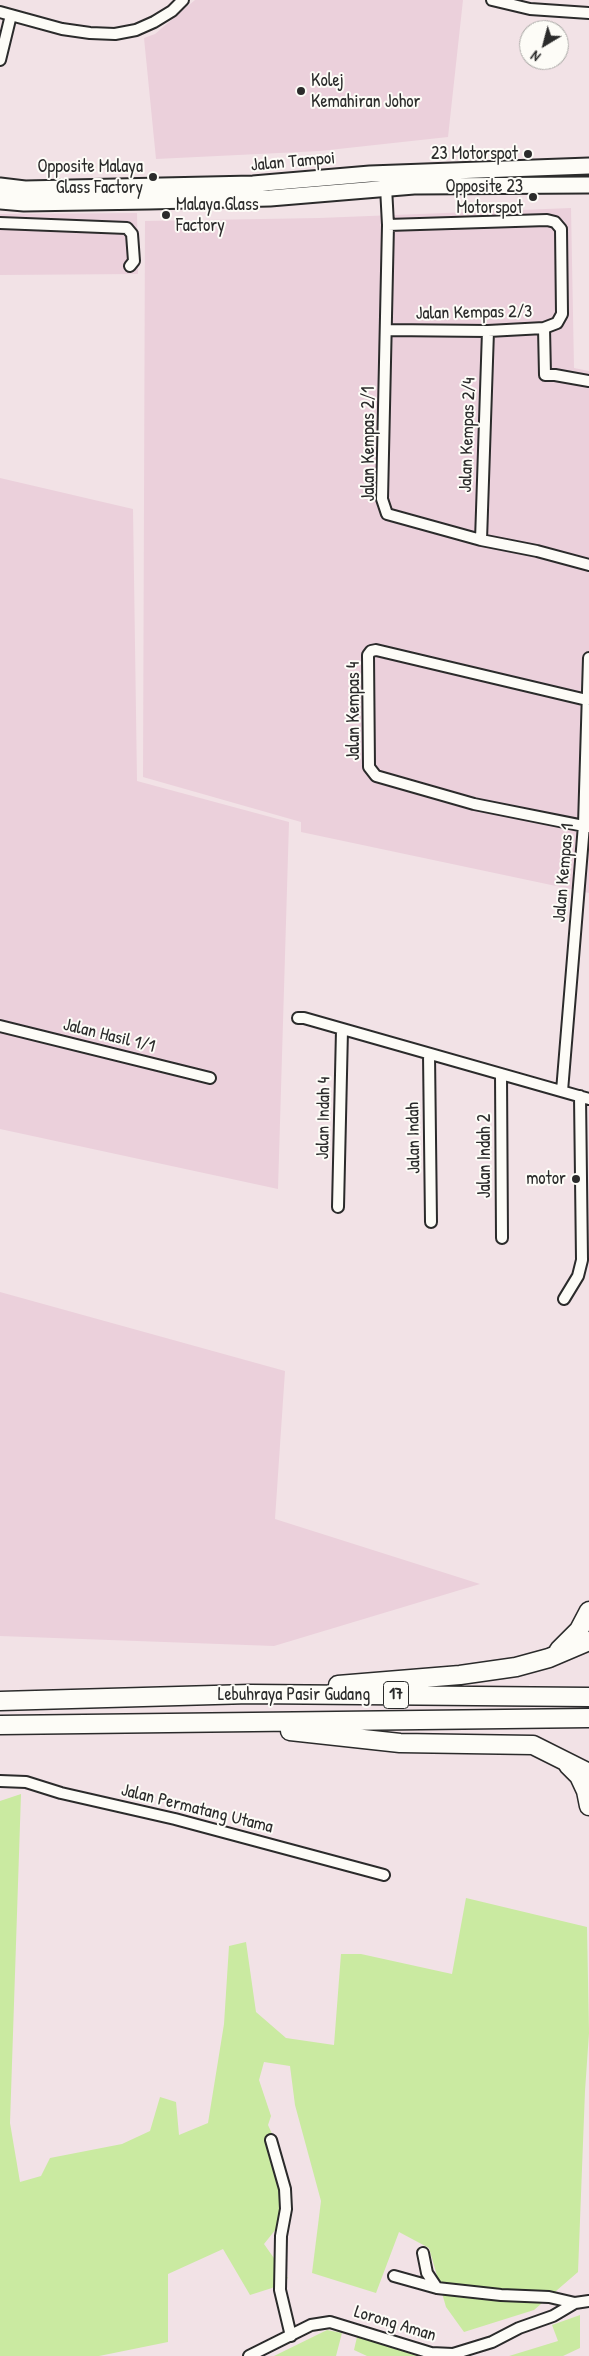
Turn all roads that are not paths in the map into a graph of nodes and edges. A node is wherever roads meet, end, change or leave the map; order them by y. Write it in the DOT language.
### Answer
graph roads {
  1 [pos="184,0"];
  2 [pos="492,0"];
  3 [pos="0,12"];
  4 [pos="589,13"];
  5 [pos="11,15"];
  6 [pos="0,60"];
  7 [pos="589,159"];
  8 [pos="589,166"];
  9 [pos="504,168"];
  10 [pos="370,174"];
  11 [pos="0,186"];
  12 [pos="589,186"];
  13 [pos="386,187"];
  14 [pos="0,201"];
  15 [pos="0,223"];
  16 [pos="388,225"];
  17 [pos="130,266"];
  18 [pos="544,328"];
  19 [pos="386,330"];
  20 [pos="488,331"];
  21 [pos="589,381"];
  22 [pos="481,540"];
  23 [pos="589,565"];
  24 [pos="589,658"];
  25 [pos="587,700"];
  26 [pos="587,825"];
  27 [pos="298,1018"];
  28 [pos="0,1026"];
  29 [pos="342,1030"];
  30 [pos="429,1054"];
  31 [pos="501,1074"];
  32 [pos="210,1078"];
  33 [pos="562,1091"];
  34 [pos="586,1098"];
  35 [pos="338,1207"];
  36 [pos="431,1222"];
  37 [pos="502,1238"];
  38 [pos="564,1299"];
  39 [pos="589,1611"];
  40 [pos="589,1641"];
  41 [pos="548,1658"];
  42 [pos="250,1694"];
  43 [pos="589,1697"];
  44 [pos="0,1700"];
  45 [pos="589,1718"];
  46 [pos="210,1722"];
  47 [pos="0,1725"];
  48 [pos="557,1755"];
  49 [pos="589,1773"];
  50 [pos="0,1781"];
  51 [pos="589,1806"];
  52 [pos="384,1875"];
  53 [pos="270,2140"];
  54 [pos="423,2253"];
  55 [pos="394,2276"];
  56 [pos="436,2288"];
  57 [pos="589,2300"];
  58 [pos="575,2303"];
  59 [pos="291,2336"];
  60 [pos="249,2356"];
  1 -- 5 [label="street"];
  2 -- 4 [label="street"];
  3 -- 5 [label="street"];
  5 -- 6 [label="street"];
  7 -- 9 [label="main road"];
  8 -- 9 [label="main road, Jalan Tampoi"];
  9 -- 10 [label="main road, Jalan Tampoi"];
  10 -- 11 [label="main road, Jalan Tampoi"];
  10 -- 13 [label="street"];
  12 -- 13 [label="main road, Jalan Tampoi"];
  13 -- 14 [label="main road, Jalan Tampoi"];
  13 -- 16 [label="street, Jalan Kempas 2/1"];
  15 -- 17 [label="street"];
  16 -- 18 [label="street, Jalan Kempas 2/3"];
  16 -- 19 [label="street, Jalan Kempas 2/1"];
  18 -- 20 [label="street, Jalan Kempas 2/3"];
  18 -- 21 [label="street"];
  19 -- 20 [label="street, Jalan Kempas 2/3"];
  19 -- 22 [label="street, Jalan Kempas 2/1"];
  20 -- 22 [label="street, Jalan Kempas 2/4"];
  22 -- 23 [label="street, Jalan Kempas 2/1"];
  24 -- 25 [label="street, Jalan Kempas 1"];
  25 -- 26 [label="street, Jalan Kempas 1"];
  25 -- 26 [label="street, Jalan Kempas 4"];
  26 -- 33 [label="street, Jalan Kempas 1"];
  27 -- 29 [label="street"];
  28 -- 32 [label="street, Jalan Hasil 1/1"];
  29 -- 30 [label="street"];
  29 -- 35 [label="street, Jalan Indah 4"];
  30 -- 31 [label="street"];
  30 -- 36 [label="street, Jalan Indah"];
  31 -- 33 [label="street"];
  31 -- 37 [label="street, Jalan Indah 2"];
  33 -- 34 [label="street"];
  34 -- 38 [label="street"];
  39 -- 41 [label="highway"];
  40 -- 41 [label="highway"];
  41 -- 42 [label="highway"];
  42 -- 43 [label="highway, Lebuhraya Pasir Gudang / 17"];
  42 -- 44 [label="highway, Lebuhraya Pasir Gudang / 17"];
  45 -- 46 [label="highway, Lebuhraya Pasir Gudang / 17"];
  46 -- 47 [label="highway, Lebuhraya Pasir Gudang / 17"];
  46 -- 48 [label="highway"];
  48 -- 49 [label="highway"];
  48 -- 51 [label="highway"];
  50 -- 52 [label="street, Jalan Permatang Utama"];
  53 -- 59 [label="street"];
  54 -- 56 [label="street"];
  55 -- 56 [label="street"];
  56 -- 58 [label="street"];
  57 -- 58 [label="street, Lorong Aman"];
  58 -- 59 [label="street, Lorong Aman"];
  59 -- 60 [label="street, Lorong Aman"];
}
